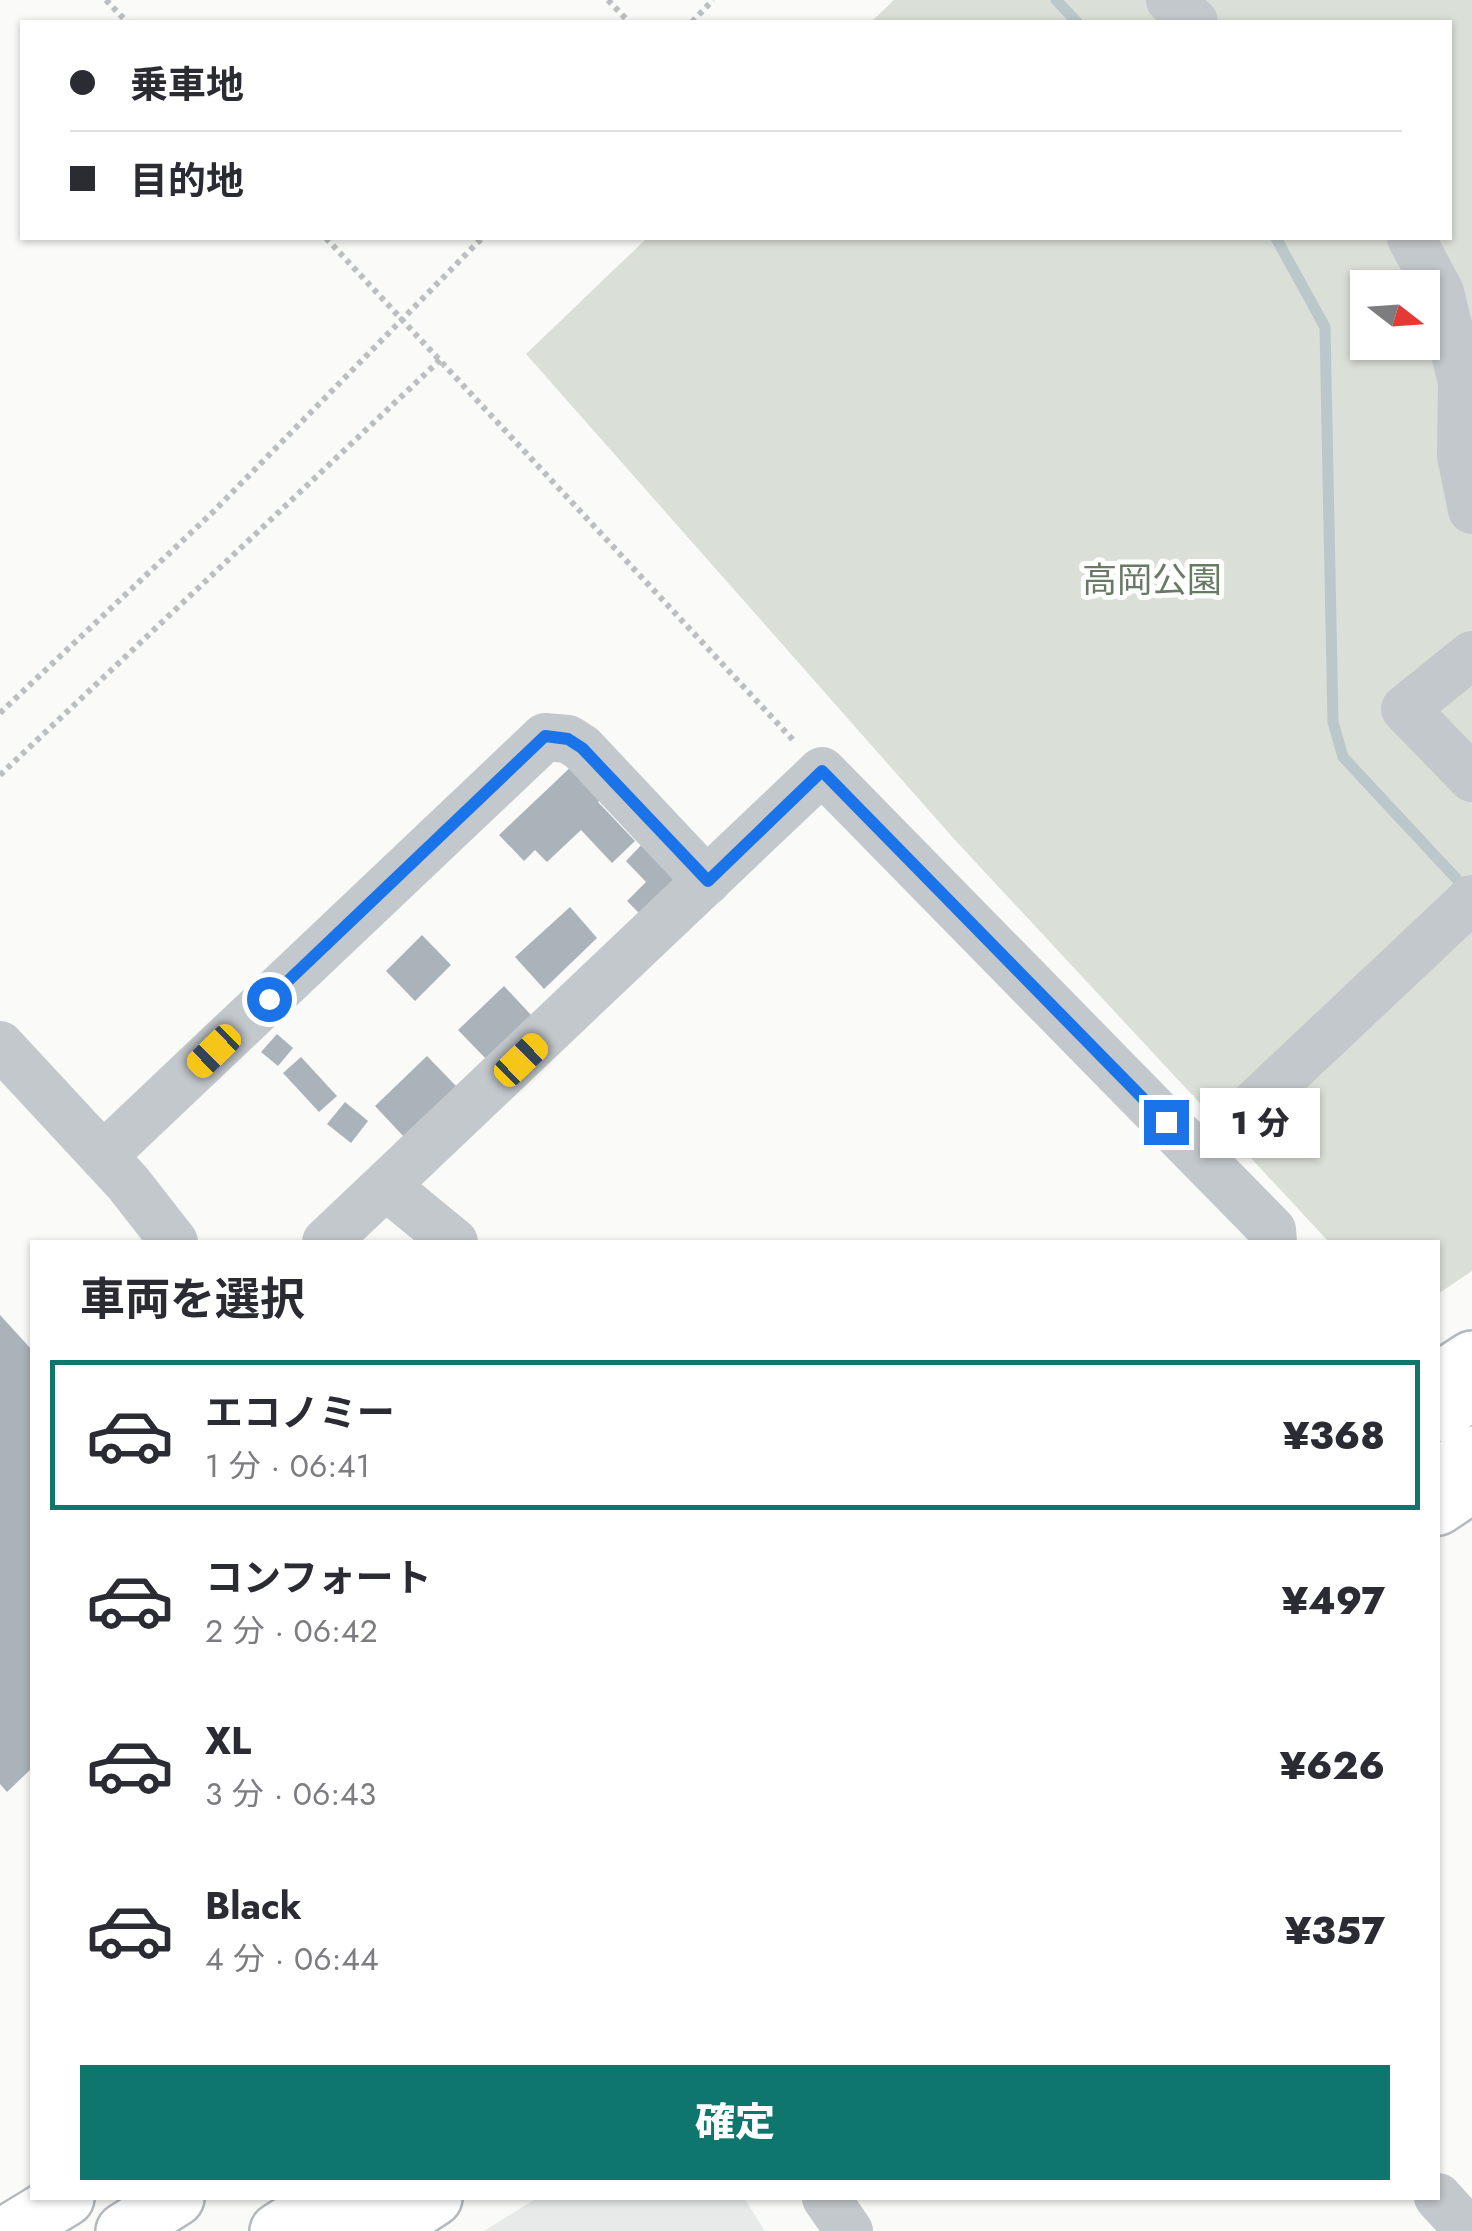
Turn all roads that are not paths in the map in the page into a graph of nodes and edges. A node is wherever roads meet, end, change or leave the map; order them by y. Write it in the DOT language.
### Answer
graph roads {
  1 [pos="1170,0"];
  2 [pos="1192,20"];
  3 [pos="1412,240"];
  4 [pos="1472,510"];
  5 [pos="1472,655"];
  6 [pos="1472,778"];
  7 [pos="708,881"];
  8 [pos="1472,899"];
  9 [pos="0,1045"];
  10 [pos="1281,1132"];
  11 [pos="103,1156"];
  12 [pos="387,1187"];
  13 [pos="172,1240"];
  14 [pos="328,1240"];
  15 [pos="452,1240"];
  16 [pos="1273,1240"];
  17 [pos="1472,1359"];
  18 [pos="1440,1380"];
  19 [pos="1472,1392"];
  20 [pos="1440,1413"];
  21 [pos="1440,2199"];
  22 [pos="63,2200"];
  23 [pos="173,2200"];
  24 [pos="182,2200"];
  25 [pos="327,2200"];
  26 [pos="383,2200"];
  27 [pos="431,2200"];
  28 [pos="827,2200"];
  29 [pos="12,2231"];
  30 [pos="127,2231"];
  31 [pos="278,2231"];
  32 [pos="334,2231"];
  33 [pos="383,2231"];
  34 [pos="849,2231"];
  35 [pos="1469,2231"];
  1 -- 2 [label="street"];
  3 -- 4 [label="street"];
  5 -- 6 [label="street"];
  7 -- 11 [label="street"];
  7 -- 12 [label="street"];
  7 -- 16 [label="street"];
  8 -- 10 [label="street"];
  9 -- 11 [label="street"];
  11 -- 13 [label="street"];
  12 -- 14 [label="street"];
  12 -- 15 [label="street"];
  17 -- 18 [label="main road"];
  19 -- 20 [label="main road"];
  21 -- 35 [label="street"];
  22 -- 29 [label="main road"];
  23 -- 30 [label="main road"];
  24 -- 30 [label="main road"];
  25 -- 31 [label="main road"];
  26 -- 32 [label="main road"];
  27 -- 33 [label="main road"];
  28 -- 34 [label="street"];
}
